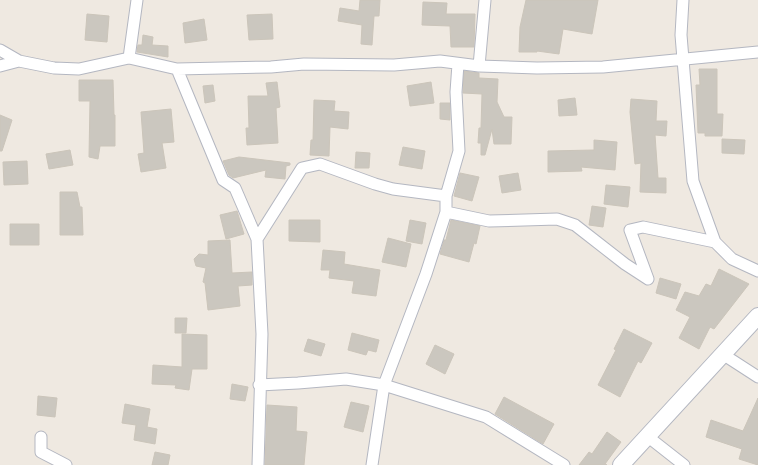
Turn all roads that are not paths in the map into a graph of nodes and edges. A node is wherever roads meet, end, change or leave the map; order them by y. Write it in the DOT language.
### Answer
graph roads {
  1 [pos="137,0"];
  2 [pos="485,0"];
  3 [pos="683,0"];
  4 [pos="0,50"];
  5 [pos="758,52"];
  6 [pos="129,58"];
  7 [pos="683,60"];
  8 [pos="20,62"];
  9 [pos="458,64"];
  10 [pos="0,66"];
  11 [pos="479,66"];
  12 [pos="177,68"];
  13 [pos="446,196"];
  14 [pos="446,212"];
  15 [pos="257,239"];
  16 [pos="715,242"];
  17 [pos="758,271"];
  18 [pos="758,316"];
  19 [pos="724,355"];
  20 [pos="758,377"];
  21 [pos="259,385"];
  22 [pos="384,385"];
  23 [pos="647,436"];
  24 [pos="41,437"];
  25 [pos="66,465"];
  26 [pos="258,465"];
  27 [pos="372,465"];
  28 [pos="564,465"];
  29 [pos="621,465"];
  30 [pos="684,465"];
  1 -- 6 [label="street"];
  2 -- 11 [label="street"];
  3 -- 7 [label="street"];
  4 -- 8 [label="street"];
  5 -- 7 [label="street"];
  6 -- 8 [label="street"];
  6 -- 12 [label="street"];
  7 -- 11 [label="street"];
  7 -- 16 [label="street"];
  8 -- 10 [label="street"];
  9 -- 11 [label="street"];
  9 -- 12 [label="street"];
  9 -- 13 [label="street"];
  12 -- 15 [label="street"];
  13 -- 14 [label="street"];
  13 -- 15 [label="street"];
  14 -- 16 [label="street"];
  14 -- 22 [label="street"];
  15 -- 21 [label="street"];
  16 -- 17 [label="street"];
  18 -- 19 [label="main road"];
  19 -- 20 [label="street"];
  19 -- 23 [label="main road"];
  21 -- 22 [label="street"];
  21 -- 26 [label="street"];
  22 -- 27 [label="street"];
  22 -- 28 [label="street"];
  23 -- 29 [label="main road"];
  23 -- 30 [label="street"];
  24 -- 25 [label="street"];
}
